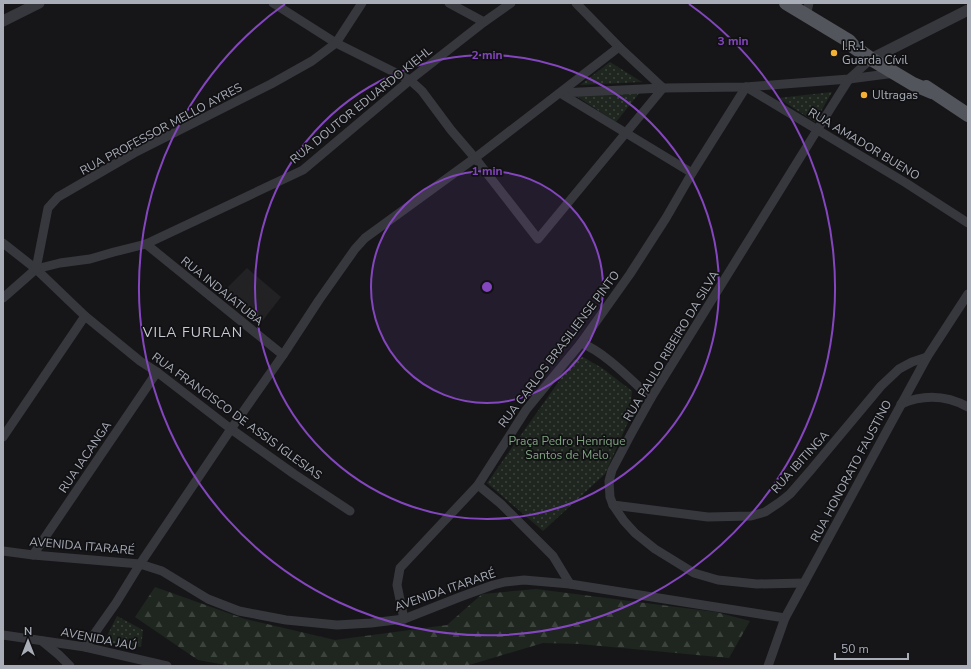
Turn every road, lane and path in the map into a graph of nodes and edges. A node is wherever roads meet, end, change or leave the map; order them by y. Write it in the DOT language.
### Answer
graph roads {
  1 [pos="39,3"];
  2 [pos="273,3"];
  3 [pos="362,3"];
  4 [pos="449,3"];
  5 [pos="511,3"];
  6 [pos="576,3"];
  7 [pos="786,3"];
  8 [pos="808,9"];
  9 [pos="968,10"];
  10 [pos="3,21"];
  11 [pos="484,22"];
  12 [pos="336,43"];
  13 [pos="619,47"];
  14 [pos="875,57"];
  15 [pos="896,73"];
  16 [pos="410,80"];
  17 [pos="849,80"];
  18 [pos="746,87"];
  19 [pos="663,88"];
  20 [pos="932,92"];
  21 [pos="560,93"];
  22 [pos="968,115"];
  23 [pos="817,130"];
  24 [pos="625,133"];
  25 [pos="475,158"];
  26 [pos="692,173"];
  27 [pos="968,223"];
  28 [pos="3,243"];
  29 [pos="146,244"];
  30 [pos="36,269"];
  31 [pos="968,294"];
  32 [pos="3,298"];
  33 [pos="85,316"];
  34 [pos="581,343"];
  35 [pos="283,355"];
  36 [pos="927,357"];
  37 [pos="158,372"];
  38 [pos="651,398"];
  39 [pos="901,404"];
  40 [pos="968,407"];
  41 [pos="231,430"];
  42 [pos="3,437"];
  43 [pos="478,485"];
  44 [pos="613,506"];
  45 [pos="350,511"];
  46 [pos="3,551"];
  47 [pos="33,555"];
  48 [pos="140,564"];
  49 [pos="804,583"];
  50 [pos="570,584"];
  51 [pos="404,618"];
  52 [pos="785,618"];
  53 [pos="3,635"];
  54 [pos="40,640"];
  55 [pos="85,647"];
  56 [pos="70,666"];
  57 [pos="167,666"];
  58 [pos="768,666"];
  1 -- 10 [label="street"];
  2 -- 12 [label="street"];
  3 -- 12 [label="street, RUA PROFESSOR MELLO AYRES"];
  4 -- 11 [label="street"];
  5 -- 11 [label="street, RUA DOUTOR EDUARDO KIEHL"];
  6 -- 13 [label="street"];
  7 -- 8 [label="main road"];
  8 -- 14 [label="main road"];
  9 -- 14 [label="street"];
  11 -- 16 [label="street, RUA DOUTOR EDUARDO KIEHL"];
  12 -- 16 [label="street"];
  12 -- 30 [label="street, RUA PROFESSOR MELLO AYRES"];
  13 -- 19 [label="street"];
  13 -- 21 [label="street"];
  14 -- 15 [label="main road"];
  14 -- 17 [label="street, RUA PAULO RIBEIRO DA SILVA"];
  14 -- 20 [label="main road"];
  15 -- 17 [label="street"];
  15 -- 20 [label="main road"];
  16 -- 25 [label="street"];
  16 -- 29 [label="street, RUA DOUTOR EDUARDO KIEHL"];
  17 -- 18 [label="street"];
  17 -- 23 [label="street, RUA PAULO RIBEIRO DA SILVA"];
  18 -- 19 [label="street"];
  18 -- 23 [label="street, RUA AMADOR BUENO"];
  18 -- 26 [label="street, RUA CARLOS BRASILIENSE PINTO"];
  19 -- 21 [label="street"];
  19 -- 24 [label="street"];
  20 -- 22 [label="main road"];
  21 -- 24 [label="street"];
  21 -- 25 [label="street"];
  23 -- 27 [label="street, RUA AMADOR BUENO"];
  23 -- 38 [label="street, RUA PAULO RIBEIRO DA SILVA"];
  24 -- 25 [label="street"];
  24 -- 26 [label="street"];
  25 -- 35 [label="street"];
  26 -- 34 [label="street, RUA CARLOS BRASILIENSE PINTO"];
  28 -- 30 [label="street, RUA FRANCISCO DE ASSIS IGLESIAS"];
  29 -- 30 [label="street, RUA DOUTOR EDUARDO KIEHL"];
  29 -- 35 [label="street, RUA INDAIATUBA"];
  30 -- 32 [label="street"];
  30 -- 33 [label="street, RUA FRANCISCO DE ASSIS IGLESIAS"];
  31 -- 36 [label="street, RUA HONORATO FAUSTINO"];
  33 -- 37 [label="street, RUA FRANCISCO DE ASSIS IGLESIAS"];
  33 -- 42 [label="street"];
  34 -- 38 [label="street"];
  34 -- 43 [label="street, RUA CARLOS BRASILIENSE PINTO"];
  35 -- 41 [label="street"];
  36 -- 39 [label="street, RUA HONORATO FAUSTINO"];
  36 -- 44 [label="street, RUA IBITINGA"];
  37 -- 41 [label="street, RUA FRANCISCO DE ASSIS IGLESIAS"];
  37 -- 47 [label="street, RUA IACANGA"];
  38 -- 44 [label="street, RUA PAULO RIBEIRO DA SILVA"];
  39 -- 40 [label="street"];
  39 -- 49 [label="street, RUA HONORATO FAUSTINO"];
  41 -- 45 [label="street, RUA FRANCISCO DE ASSIS IGLESIAS"];
  41 -- 48 [label="street"];
  43 -- 50 [label="street"];
  43 -- 51 [label="street, RUA CARLOS BRASILIENSE PINTO"];
  44 -- 49 [label="street, RUA PAULO RIBEIRO DA SILVA"];
  46 -- 47 [label="street, AVENIDA ITARARÉ"];
  47 -- 48 [label="street, AVENIDA ITARARÉ"];
  48 -- 51 [label="street, AVENIDA ITARARÉ"];
  48 -- 55 [label="street"];
  49 -- 52 [label="street, RUA HONORATO FAUSTINO"];
  50 -- 51 [label="street, AVENIDA ITARARÉ"];
  50 -- 52 [label="street, AVENIDA ITARARÉ"];
  52 -- 58 [label="street, RUA HONORATO FAUSTINO"];
  53 -- 54 [label="street, AVENIDA JAÚ"];
  54 -- 55 [label="street, AVENIDA JAÚ"];
  54 -- 56 [label="street"];
  55 -- 57 [label="street, AVENIDA JAÚ"];
}
